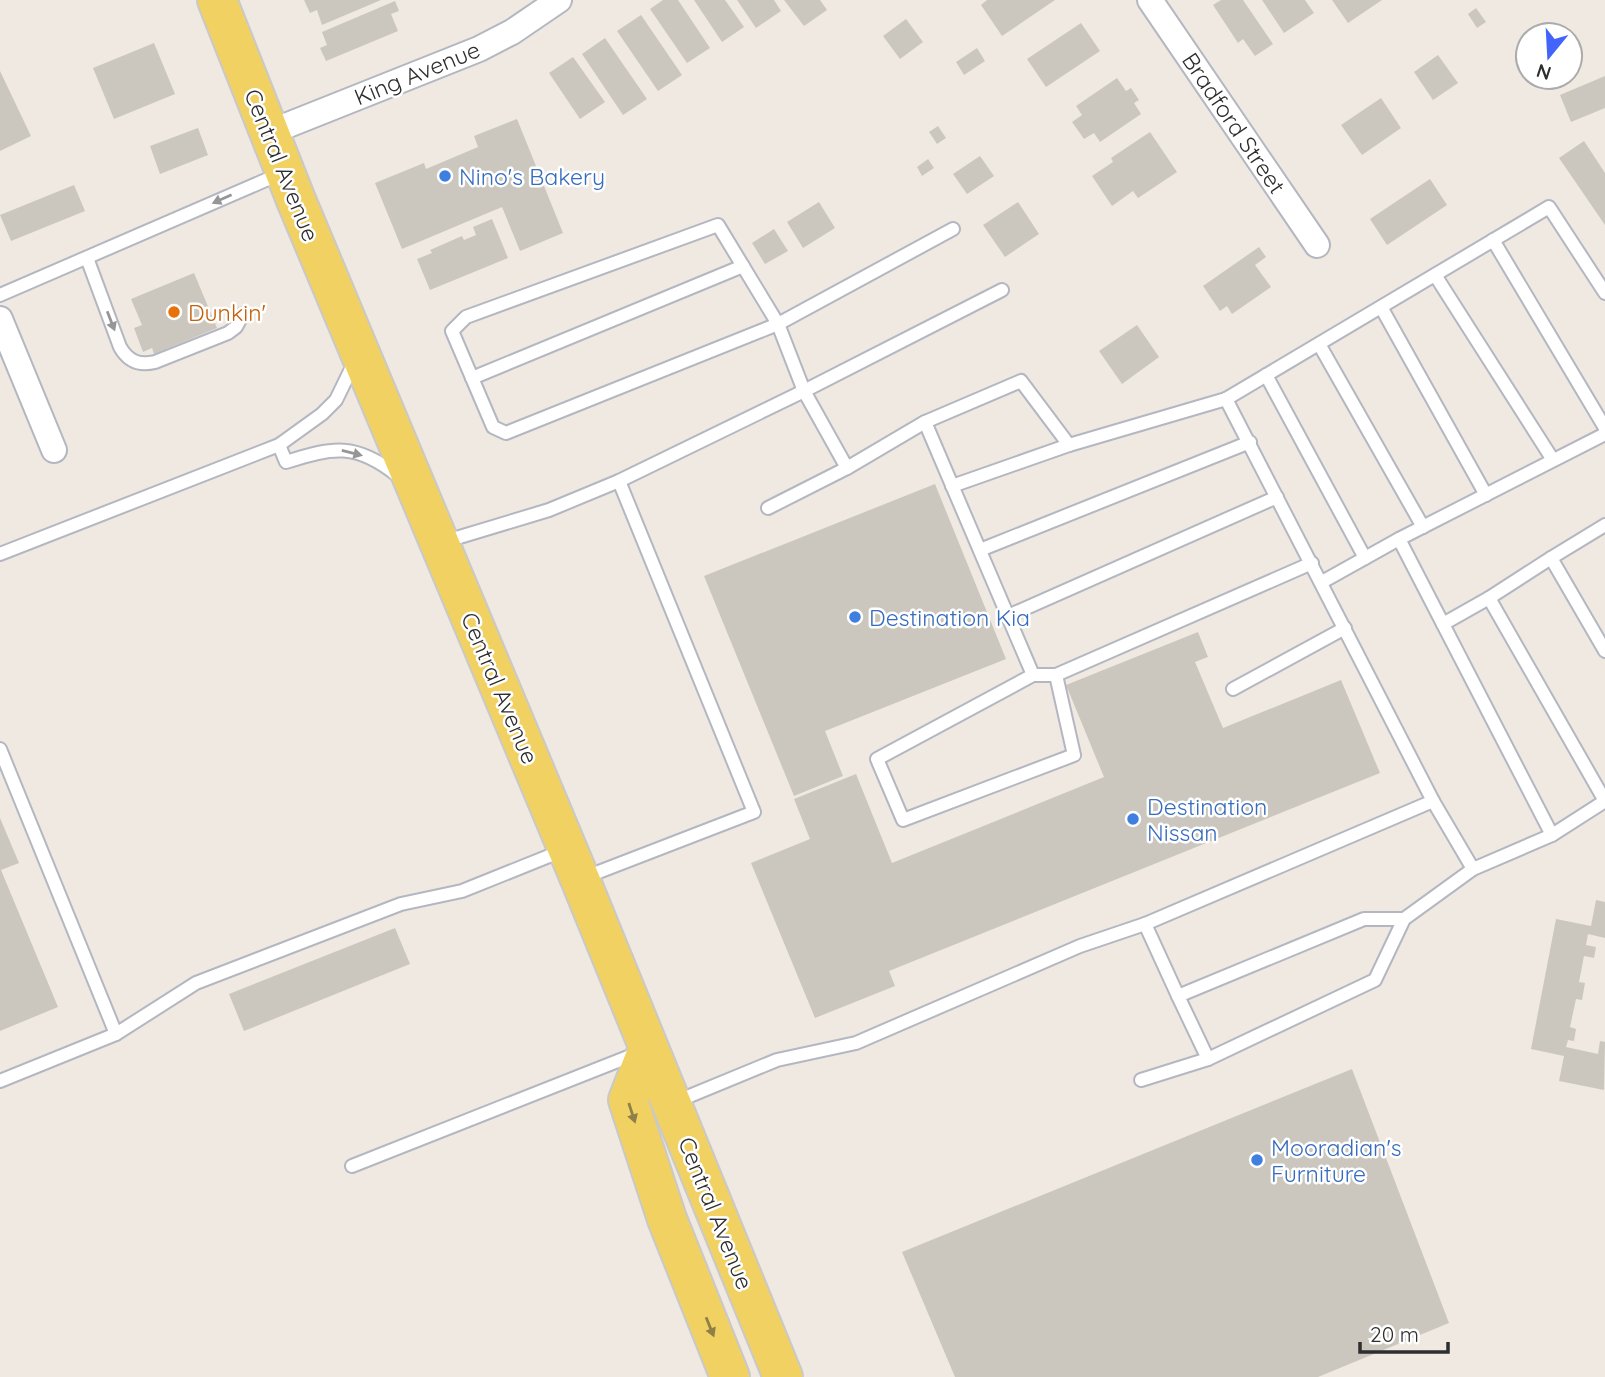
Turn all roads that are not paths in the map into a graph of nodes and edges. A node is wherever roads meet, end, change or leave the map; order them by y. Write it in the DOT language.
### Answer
graph roads {
  1 [pos="217,0"];
  2 [pos="559,0"];
  3 [pos="1150,0"];
  4 [pos="268,133"];
  5 [pos="284,172"];
  6 [pos="953,229"];
  7 [pos="1493,240"];
  8 [pos="1318,245"];
  9 [pos="87,258"];
  10 [pos="743,266"];
  11 [pos="1435,275"];
  12 [pos="1002,290"];
  13 [pos="1605,293"];
  14 [pos="0,295"];
  15 [pos="1381,307"];
  16 [pos="243,314"];
  17 [pos="0,319"];
  18 [pos="778,324"];
  19 [pos="1319,344"];
  20 [pos="360,351"];
  21 [pos="7,354"];
  22 [pos="1266,375"];
  23 [pos="472,378"];
  24 [pos="804,391"];
  25 [pos="1226,399"];
  26 [pos="925,422"];
  27 [pos="1605,428"];
  28 [pos="1605,434"];
  29 [pos="1250,442"];
  30 [pos="279,445"];
  31 [pos="1069,445"];
  32 [pos="54,450"];
  33 [pos="1553,460"];
  34 [pos="847,468"];
  35 [pos="619,481"];
  36 [pos="952,486"];
  37 [pos="419,494"];
  38 [pos="1486,495"];
  39 [pos="1278,497"];
  40 [pos="768,508"];
  41 [pos="1605,526"];
  42 [pos="1423,527"];
  43 [pos="1399,539"];
  44 [pos="440,544"];
  45 [pos="980,550"];
  46 [pos="0,554"];
  47 [pos="1365,558"];
  48 [pos="1552,558"];
  49 [pos="1312,564"];
  50 [pos="1322,582"];
  51 [pos="1489,598"];
  52 [pos="1008,616"];
  53 [pos="1443,624"];
  54 [pos="1345,628"];
  55 [pos="1605,651"];
  56 [pos="1033,675"];
  57 [pos="1056,675"];
  58 [pos="1233,689"];
  59 [pos="0,749"];
  60 [pos="1433,801"];
  61 [pos="1552,835"];
  62 [pos="574,864"];
  63 [pos="1474,869"];
  64 [pos="1404,919"];
  65 [pos="1145,924"];
  66 [pos="1178,996"];
  67 [pos="116,1034"];
  68 [pos="648,1049"];
  69 [pos="1208,1059"];
  70 [pos="0,1080"];
  71 [pos="1140,1080"];
  72 [pos="671,1103"];
  73 [pos="352,1166"];
  74 [pos="730,1377"];
  75 [pos="783,1377"];
  1 -- 4 [label="main road, Central Avenue"];
  2 -- 4 [label="street, King Avenue"];
  3 -- 8 [label="street, Bradford Street"];
  4 -- 5 [label="main road, Central Avenue"];
  5 -- 9 [label="lane, one-way"];
  5 -- 20 [label="main road, Central Avenue"];
  6 -- 18 [label="lane"];
  7 -- 11 [label="lane"];
  7 -- 13 [label="lane"];
  7 -- 27 [label="lane"];
  9 -- 14 [label="lane"];
  9 -- 16 [label="lane, one-way"];
  10 -- 18 [label="lane"];
  10 -- 23 [label="lane"];
  10 -- 23 [label="lane"];
  11 -- 15 [label="lane"];
  11 -- 33 [label="lane"];
  12 -- 24 [label="lane"];
  15 -- 19 [label="lane"];
  15 -- 38 [label="lane"];
  17 -- 21 [label="street"];
  18 -- 23 [label="lane"];
  18 -- 24 [label="lane"];
  19 -- 22 [label="lane"];
  19 -- 42 [label="lane"];
  20 -- 30 [label="lane"];
  20 -- 37 [label="main road, Central Avenue"];
  21 -- 32 [label="street"];
  22 -- 25 [label="lane"];
  22 -- 47 [label="lane"];
  24 -- 34 [label="lane"];
  24 -- 35 [label="lane"];
  25 -- 29 [label="lane"];
  25 -- 31 [label="lane"];
  26 -- 31 [label="lane"];
  26 -- 34 [label="lane"];
  26 -- 36 [label="lane"];
  28 -- 33 [label="lane"];
  29 -- 39 [label="lane"];
  29 -- 45 [label="lane"];
  30 -- 37 [label="lane, one-way"];
  30 -- 46 [label="lane"];
  31 -- 36 [label="lane"];
  33 -- 38 [label="lane"];
  34 -- 40 [label="lane"];
  35 -- 44 [label="lane"];
  35 -- 62 [label="lane"];
  36 -- 45 [label="lane"];
  37 -- 44 [label="main road, Central Avenue"];
  38 -- 42 [label="lane"];
  39 -- 49 [label="lane"];
  39 -- 52 [label="lane"];
  41 -- 48 [label="lane"];
  42 -- 43 [label="lane"];
  43 -- 47 [label="lane"];
  43 -- 53 [label="lane"];
  44 -- 62 [label="main road, Central Avenue"];
  45 -- 52 [label="lane"];
  47 -- 50 [label="lane"];
  48 -- 51 [label="lane"];
  48 -- 55 [label="lane"];
  49 -- 50 [label="lane"];
  49 -- 57 [label="lane"];
  50 -- 54 [label="lane"];
  51 -- 53 [label="lane"];
  51 -- 61 [label="lane"];
  52 -- 56 [label="lane"];
  53 -- 61 [label="lane"];
  54 -- 58 [label="lane"];
  54 -- 60 [label="lane"];
  56 -- 57 [label="lane"];
  56 -- 57 [label="lane"];
  59 -- 67 [label="lane"];
  60 -- 63 [label="lane"];
  60 -- 65 [label="lane"];
  61 -- 63 [label="lane"];
  62 -- 67 [label="lane"];
  62 -- 68 [label="main road, Central Avenue"];
  63 -- 64 [label="lane"];
  64 -- 66 [label="lane"];
  64 -- 69 [label="lane"];
  65 -- 66 [label="lane"];
  65 -- 72 [label="lane"];
  66 -- 69 [label="lane"];
  67 -- 70 [label="lane"];
  68 -- 72 [label="main road, Central Avenue"];
  68 -- 73 [label="lane"];
  68 -- 74 [label="main road, one-way"];
  69 -- 71 [label="lane"];
  72 -- 75 [label="main road, Central Avenue"];
}
